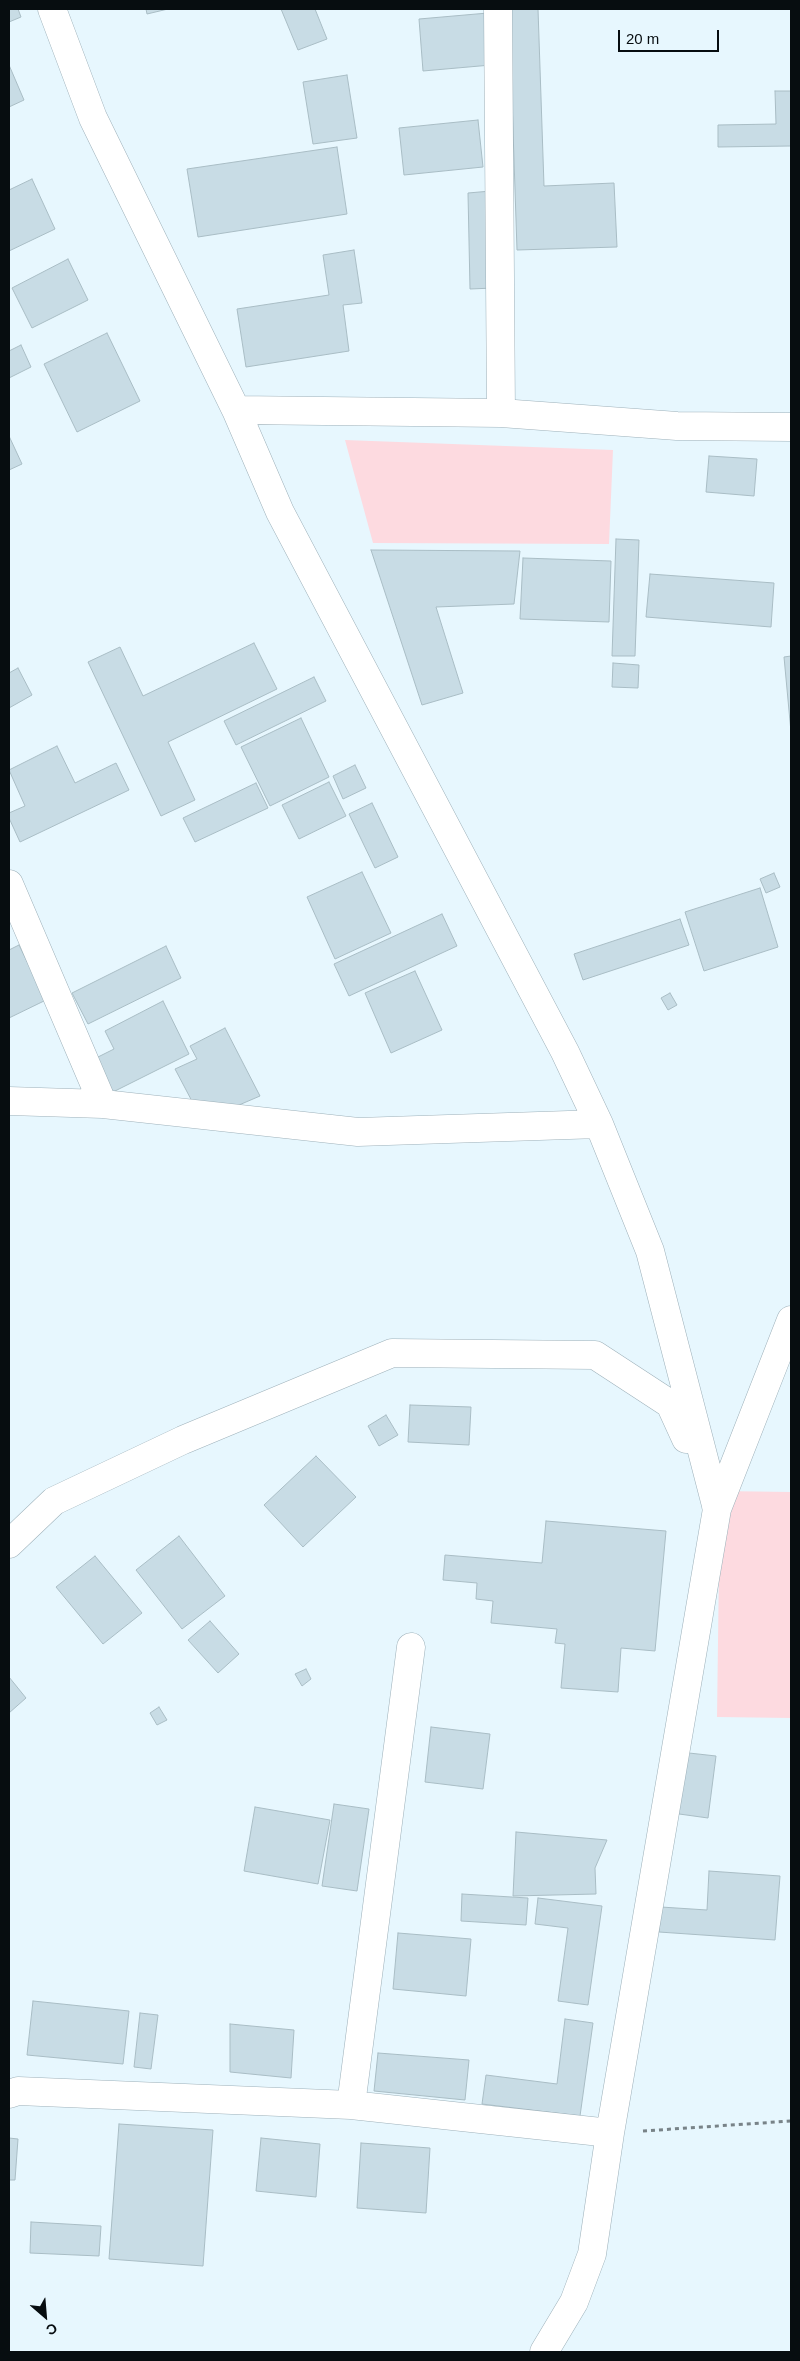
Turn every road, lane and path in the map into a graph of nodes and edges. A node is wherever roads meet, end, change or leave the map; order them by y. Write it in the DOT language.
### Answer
graph roads {
  1 [pos="52,9"];
  2 [pos="498,9"];
  3 [pos="236,410"];
  4 [pos="501,413"];
  5 [pos="791,426"];
  6 [pos="9,884"];
  7 [pos="9,1101"];
  8 [pos="103,1104"];
  9 [pos="599,1124"];
  10 [pos="791,1320"];
  11 [pos="717,1509"];
  12 [pos="9,1544"];
  13 [pos="411,1647"];
  14 [pos="9,2094"];
  15 [pos="351,2106"];
  16 [pos="791,2121"];
  17 [pos="610,2132"];
  18 [pos="544,2352"];
  1 -- 3 [label="street"];
  2 -- 4 [label="street"];
  3 -- 4 [label="street"];
  3 -- 9 [label="street"];
  4 -- 5 [label="street"];
  6 -- 8 [label="street"];
  7 -- 8 [label="street"];
  8 -- 9 [label="street"];
  9 -- 11 [label="street"];
  10 -- 11 [label="street"];
  11 -- 12 [label="street"];
  11 -- 17 [label="street"];
  13 -- 15 [label="street"];
  14 -- 15 [label="street"];
  15 -- 17 [label="street"];
  16 -- 17 [label="path"];
  17 -- 18 [label="street"];
}
